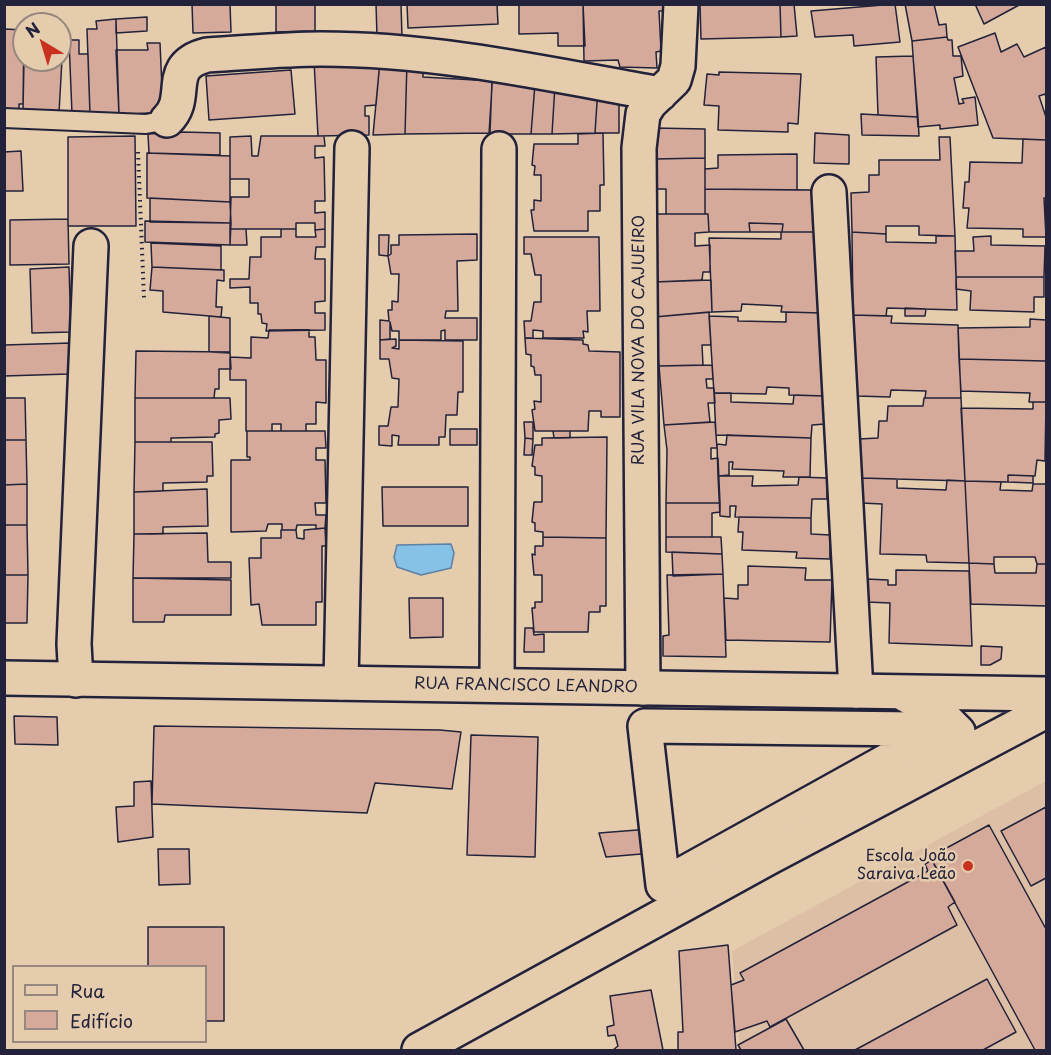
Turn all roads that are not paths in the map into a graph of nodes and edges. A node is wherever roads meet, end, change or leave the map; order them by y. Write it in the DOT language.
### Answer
graph roads {
  1 [pos="681,4"];
  2 [pos="660,94"];
  3 [pos="4,118"];
  4 [pos="152,122"];
  5 [pos="352,148"];
  6 [pos="499,149"];
  7 [pos="830,192"];
  8 [pos="91,246"];
  9 [pos="4,678"];
  10 [pos="76,680"];
  11 [pos="341,683"];
  12 [pos="497,685"];
  13 [pos="642,688"];
  14 [pos="856,691"];
  15 [pos="898,691"];
  16 [pos="1047,694"];
  17 [pos="1047,711"];
  18 [pos="899,790"];
  19 [pos="663,885"];
  20 [pos="419,1050"];
  1 -- 2 [label="street, RUA VILA NOVA DO CAJUEIRO"];
  2 -- 4 [label="street"];
  2 -- 13 [label="street, RUA VILA NOVA DO CAJUEIRO"];
  3 -- 4 [label="lane"];
  5 -- 11 [label="street"];
  6 -- 12 [label="street"];
  7 -- 14 [label="street"];
  8 -- 10 [label="street"];
  9 -- 10 [label="street, RUA FRANCISCO LEANDRO"];
  10 -- 11 [label="street, RUA FRANCISCO LEANDRO"];
  11 -- 12 [label="street, RUA FRANCISCO LEANDRO"];
  12 -- 13 [label="street, RUA FRANCISCO LEANDRO"];
  13 -- 14 [label="street, RUA FRANCISCO LEANDRO"];
  14 -- 15 [label="street, RUA FRANCISCO LEANDRO"];
  15 -- 16 [label="street, RUA FRANCISCO LEANDRO"];
  15 -- 18 [label="street"];
  17 -- 18 [label="street"];
  18 -- 20 [label="street"];
  19 -- 19 [label="street"];
}
